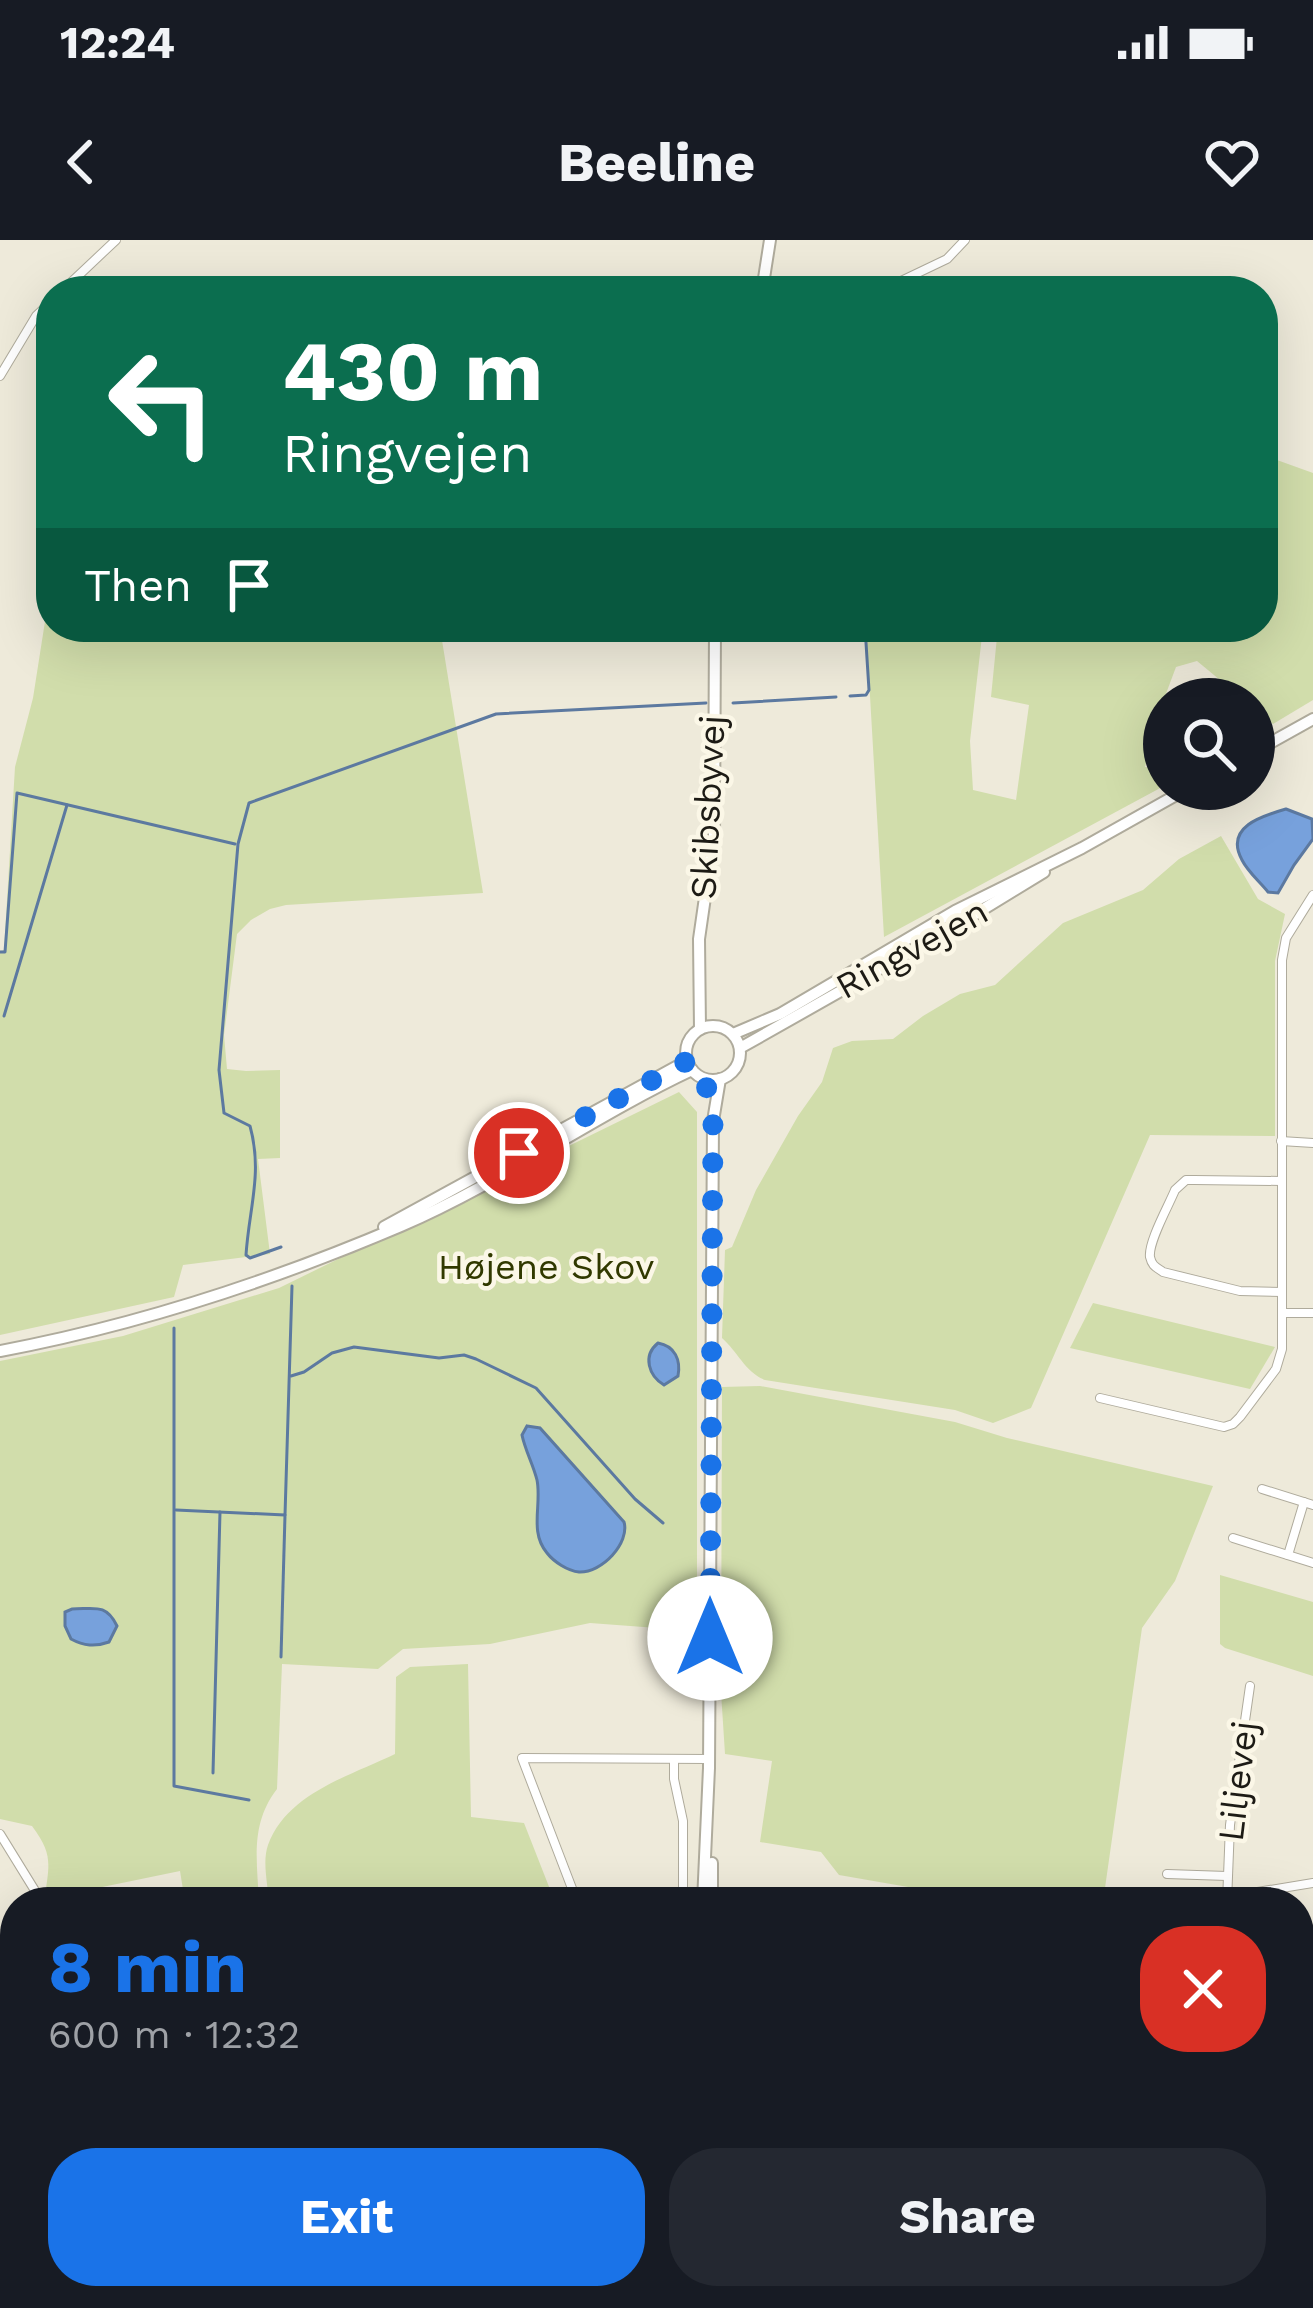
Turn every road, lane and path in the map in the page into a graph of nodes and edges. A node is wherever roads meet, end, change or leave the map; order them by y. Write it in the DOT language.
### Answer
graph roads {
  1 [pos="116,240"];
  2 [pos="770,240"];
  3 [pos="965,240"];
  4 [pos="78,276"];
  5 [pos="764,276"];
  6 [pos="911,276"];
  7 [pos="36,316"];
  8 [pos="0,376"];
  9 [pos="715,642"];
  10 [pos="1313,719"];
  11 [pos="1275,740"];
  12 [pos="1150,810"];
  13 [pos="1082,848"];
  14 [pos="1313,895"];
  15 [pos="700,987"];
  16 [pos="717,1026"];
  17 [pos="700,1029"];
  18 [pos="733,1034"];
  19 [pos="740,1048"];
  20 [pos="689,1065"];
  21 [pos="705,1079"];
  22 [pos="720,1079"];
  23 [pos="713,1121"];
  24 [pos="1281,1141"];
  25 [pos="1313,1143"];
  26 [pos="1282,1181"];
  27 [pos="1282,1292"];
  28 [pos="1282,1313"];
  29 [pos="1313,1313"];
  30 [pos="0,1351"];
  31 [pos="1100,1398"];
  32 [pos="1262,1489"];
  33 [pos="1309,1504"];
  34 [pos="1233,1538"];
  35 [pos="1288,1555"];
  36 [pos="1313,1563"];
  37 [pos="1250,1686"];
  38 [pos="674,1759"];
  39 [pos="710,1759"];
  40 [pos="0,1834"];
  41 [pos="1167,1874"];
  42 [pos="1227,1876"];
  43 [pos="33,1887"];
  44 [pos="571,1887"];
  45 [pos="682,1887"];
  46 [pos="708,1887"];
  47 [pos="1227,1887"];
  1 -- 4 [label="street"];
  2 -- 5 [label="main road"];
  3 -- 6 [label="street"];
  7 -- 8 [label="street"];
  9 -- 15 [label="main road, Skibsbyvej"];
  10 -- 11 [label="main road"];
  12 -- 13 [label="main road, Ringvejen"];
  13 -- 18 [label="main road, Ringvejen"];
  13 -- 19 [label="main road, Ringvejen"];
  14 -- 24 [label="street"];
  15 -- 16 [label="main road, Skibsbyvej"];
  15 -- 17 [label="main road, Skibsbyvej"];
  16 -- 17 [label="main road"];
  16 -- 18 [label="main road"];
  17 -- 20 [label="main road"];
  18 -- 19 [label="main road"];
  19 -- 22 [label="main road"];
  20 -- 21 [label="main road"];
  20 -- 30 [label="main road"];
  21 -- 22 [label="main road"];
  21 -- 23 [label="main road"];
  22 -- 23 [label="main road"];
  23 -- 39 [label="main road"];
  24 -- 25 [label="street"];
  24 -- 26 [label="street"];
  26 -- 27 [label="street"];
  26 -- 27 [label="street"];
  27 -- 28 [label="street"];
  28 -- 29 [label="street"];
  28 -- 31 [label="street"];
  32 -- 33 [label="street"];
  33 -- 35 [label="street"];
  34 -- 35 [label="street"];
  35 -- 36 [label="street"];
  37 -- 42 [label="street, Liljevej"];
  38 -- 39 [label="street"];
  38 -- 44 [label="street"];
  38 -- 45 [label="street"];
  39 -- 46 [label="main road"];
  40 -- 43 [label="street"];
  41 -- 42 [label="street, Liljevej"];
  42 -- 47 [label="street, Liljevej"];
}
